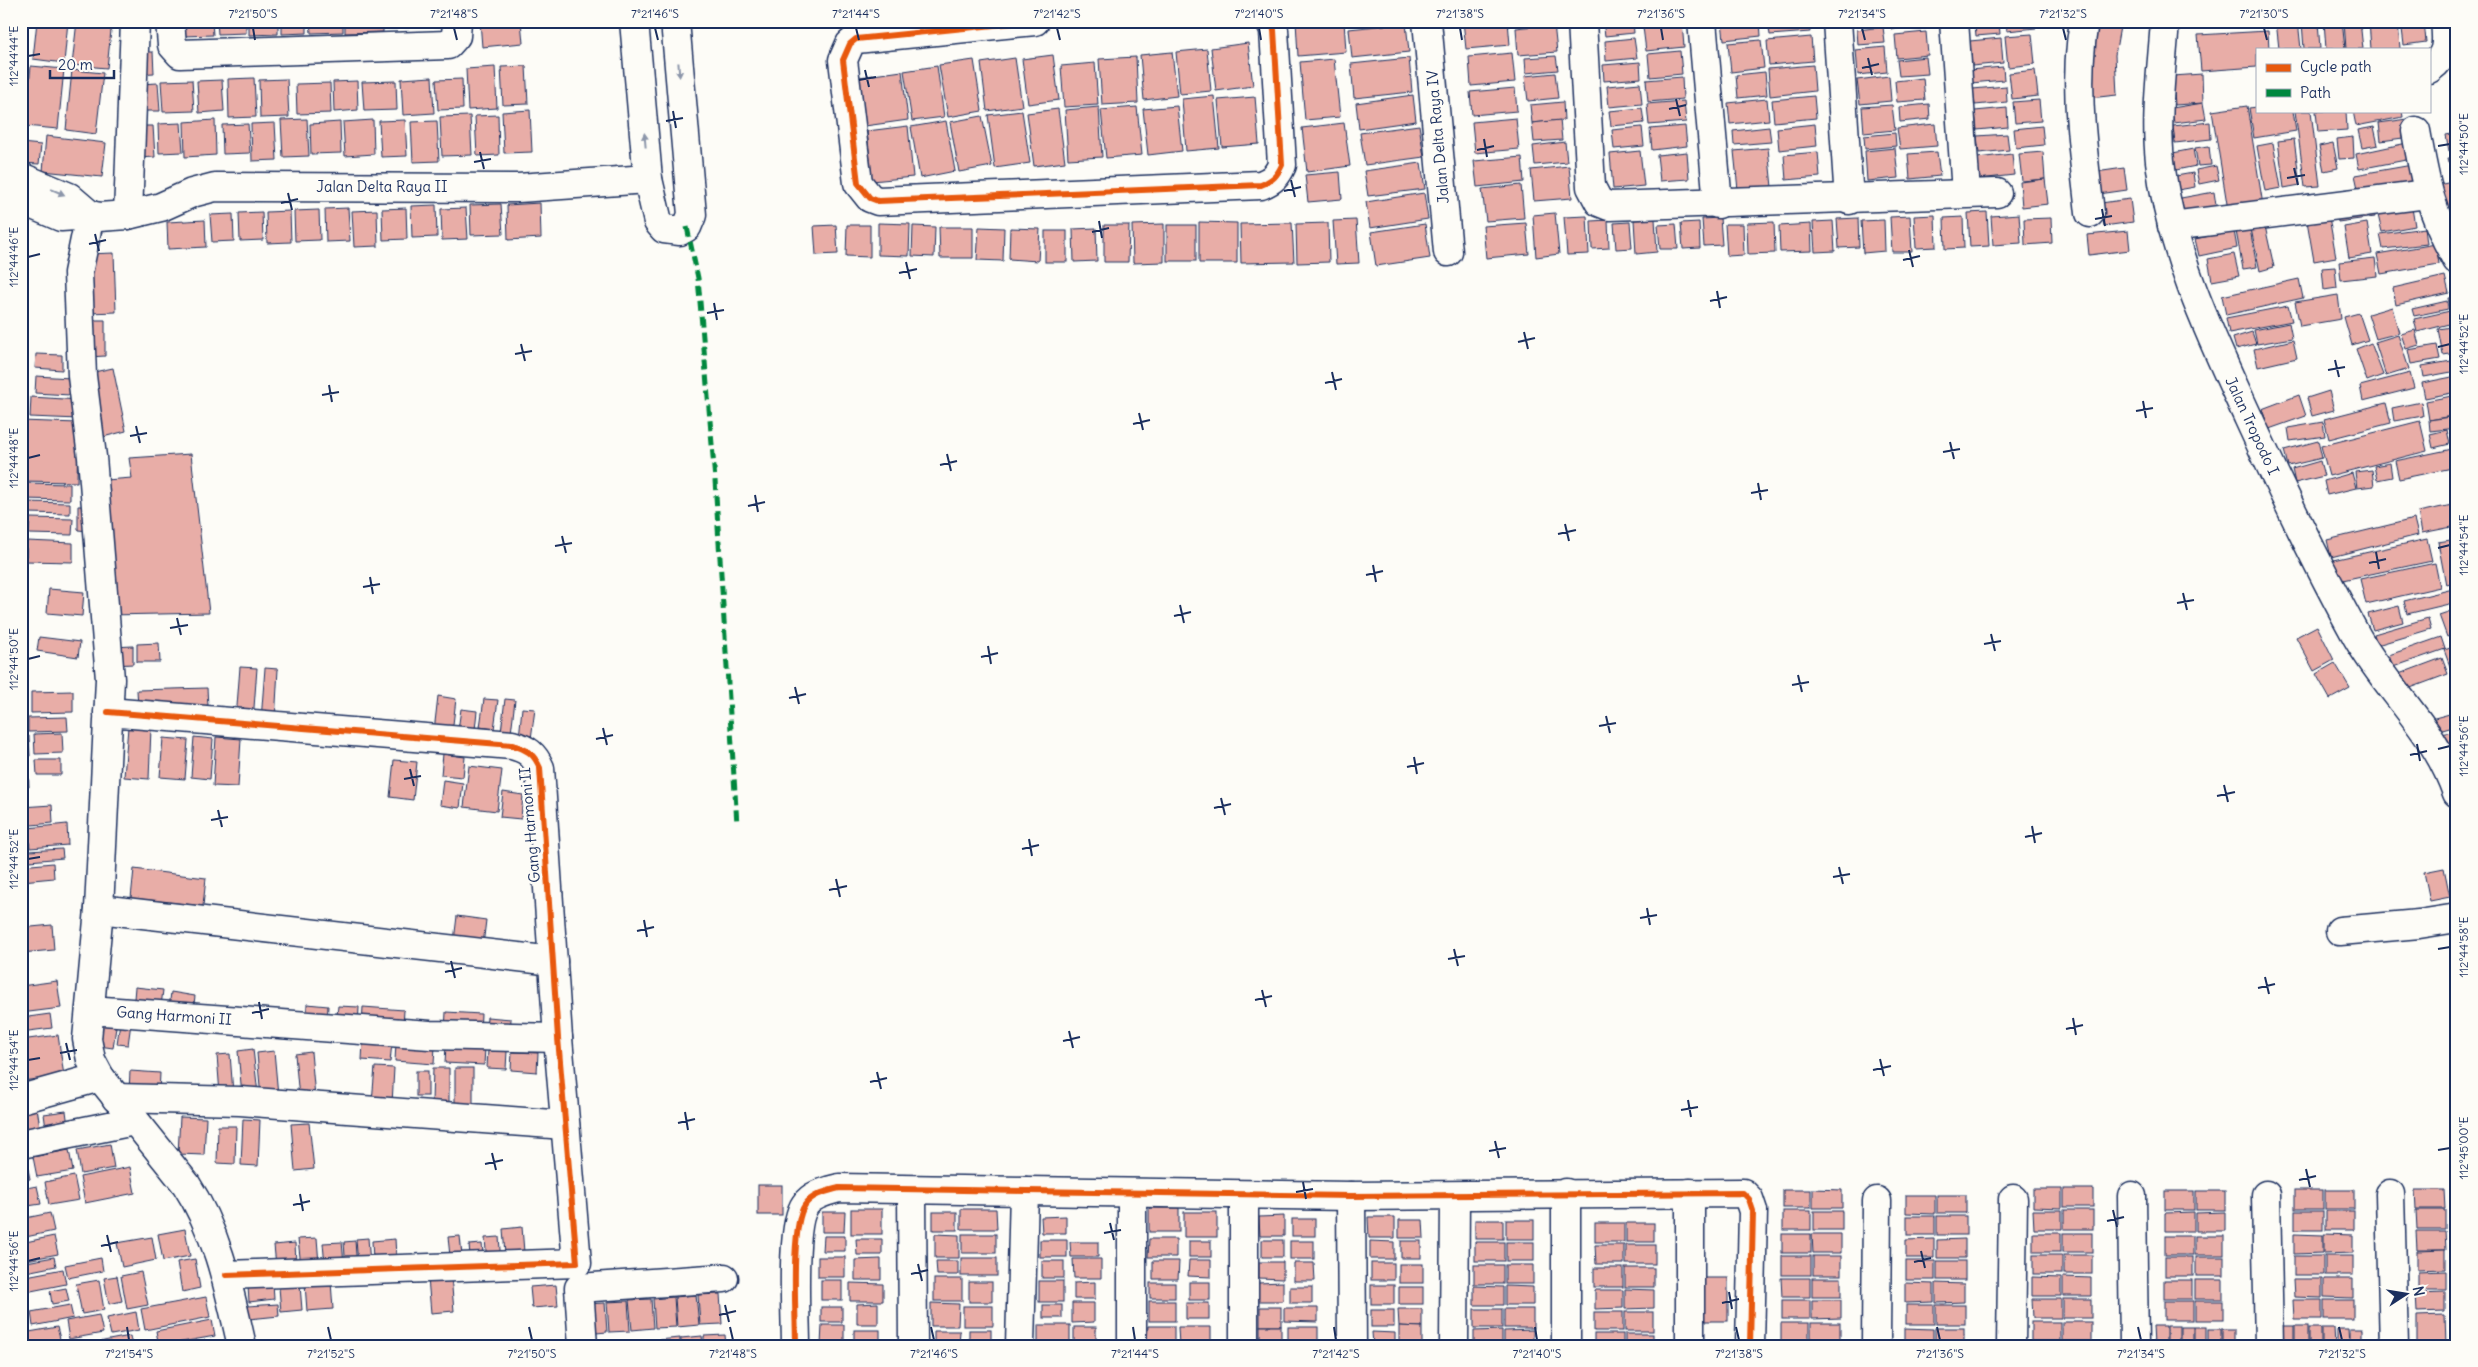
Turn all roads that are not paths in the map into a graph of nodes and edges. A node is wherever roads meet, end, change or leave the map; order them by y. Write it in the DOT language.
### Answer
graph roads {
  1 [pos="135,21"];
  2 [pos="170,21"];
  3 [pos="457,21"];
  4 [pos="634,21"];
  5 [pos="675,21"];
  6 [pos="1035,21"];
  7 [pos="1270,21"];
  8 [pos="1427,21"];
  9 [pos="1582,21"];
  10 [pos="1702,21"];
  11 [pos="1837,21"];
  12 [pos="1954,21"];
  13 [pos="2084,21"];
  14 [pos="2164,21"];
  15 [pos="2445,21"];
  16 [pos="2430,68"];
  17 [pos="2416,131"];
  18 [pos="21,177"];
  19 [pos="648,179"];
  20 [pos="1997,192"];
  21 [pos="1966,193"];
  22 [pos="2427,194"];
  23 [pos="21,200"];
  24 [pos="1849,200"];
  25 [pos="1718,204"];
  26 [pos="2090,213"];
  27 [pos="90,215"];
  28 [pos="128,215"];
  29 [pos="2172,226"];
  30 [pos="1448,252"];
  31 [pos="2457,260"];
  32 [pos="108,712"];
  33 [pos="2457,793"];
  34 [pos="99,909"];
  35 [pos="2457,918"];
  36 [pos="2340,931"];
  37 [pos="553,961"];
  38 [pos="90,1010"];
  39 [pos="558,1038"];
  40 [pos="100,1077"];
  41 [pos="116,1098"];
  42 [pos="21,1099"];
  43 [pos="134,1121"];
  44 [pos="565,1125"];
  45 [pos="21,1144"];
  46 [pos="912,1191"];
  47 [pos="1024,1191"];
  48 [pos="1566,1193"];
  49 [pos="1690,1193"];
  50 [pos="1132,1194"];
  51 [pos="2390,1194"];
  52 [pos="1244,1195"];
  53 [pos="2266,1195"];
  54 [pos="1351,1196"];
  55 [pos="1455,1196"];
  56 [pos="2132,1196"];
  57 [pos="2013,1200"];
  58 [pos="1877,1201"];
  59 [pos="226,1275"];
  60 [pos="724,1278"];
  61 [pos="242,1346"];
  62 [pos="583,1346"];
  63 [pos="796,1346"];
  64 [pos="913,1346"];
  65 [pos="1020,1346"];
  66 [pos="1132,1346"];
  67 [pos="1244,1346"];
  68 [pos="1352,1346"];
  69 [pos="1454,1346"];
  70 [pos="1566,1346"];
  71 [pos="1690,1346"];
  72 [pos="1750,1346"];
  73 [pos="1876,1346"];
  74 [pos="2011,1346"];
  75 [pos="2134,1346"];
  76 [pos="2269,1346"];
  77 [pos="2394,1346"];
  1 -- 28 [label="street"];
  2 -- 3 [label="street"];
  19 -- 4 [label="street, one-way"];
  5 -- 19 [label="street, one-way"];
  6 -- 7 [label="street"];
  8 -- 30 [label="street, Jalan Delta Raya IV"];
  9 -- 25 [label="street"];
  10 -- 25 [label="street"];
  11 -- 24 [label="street"];
  12 -- 21 [label="street"];
  13 -- 26 [label="street"];
  14 -- 29 [label="street, Jalan Tropodo I"];
  15 -- 16 [label="street"];
  17 -- 22 [label="street"];
  18 -- 27 [label="street, one-way"];
  19 -- 28 [label="street, Jalan Delta Raya II"];
  20 -- 21 [label="street"];
  21 -- 24 [label="street"];
  22 -- 29 [label="street"];
  22 -- 31 [label="street"];
  23 -- 27 [label="street, Jalan Delta Raya II"];
  24 -- 25 [label="street"];
  27 -- 28 [label="street, Jalan Delta Raya II"];
  27 -- 32 [label="street"];
  29 -- 33 [label="street, Jalan Tropodo I"];
  32 -- 34 [label="street"];
  32 -- 37 [label="street, Gang Harmoni II"];
  34 -- 37 [label="street"];
  34 -- 38 [label="street"];
  35 -- 36 [label="street"];
  37 -- 39 [label="street, Gang Harmoni II"];
  38 -- 39 [label="street, Gang Harmoni II"];
  38 -- 40 [label="street"];
  39 -- 44 [label="street, Gang Harmoni II"];
  40 -- 41 [label="street"];
  40 -- 42 [label="street"];
  41 -- 43 [label="street"];
  41 -- 44 [label="street"];
  43 -- 45 [label="street"];
  43 -- 59 [label="street"];
  44 -- 59 [label="street, Gang Harmoni II"];
  46 -- 47 [label="street"];
  46 -- 63 [label="street"];
  46 -- 64 [label="street"];
  47 -- 50 [label="street"];
  47 -- 65 [label="street"];
  48 -- 49 [label="street"];
  48 -- 55 [label="street"];
  48 -- 70 [label="street"];
  49 -- 71 [label="street"];
  49 -- 72 [label="street"];
  50 -- 52 [label="street"];
  50 -- 66 [label="street"];
  51 -- 77 [label="street"];
  52 -- 54 [label="street"];
  52 -- 67 [label="street"];
  53 -- 76 [label="street"];
  54 -- 55 [label="street"];
  54 -- 68 [label="street"];
  55 -- 69 [label="street"];
  56 -- 75 [label="street"];
  57 -- 74 [label="street"];
  58 -- 73 [label="street"];
  59 -- 61 [label="street"];
  60 -- 62 [label="street"];
}
